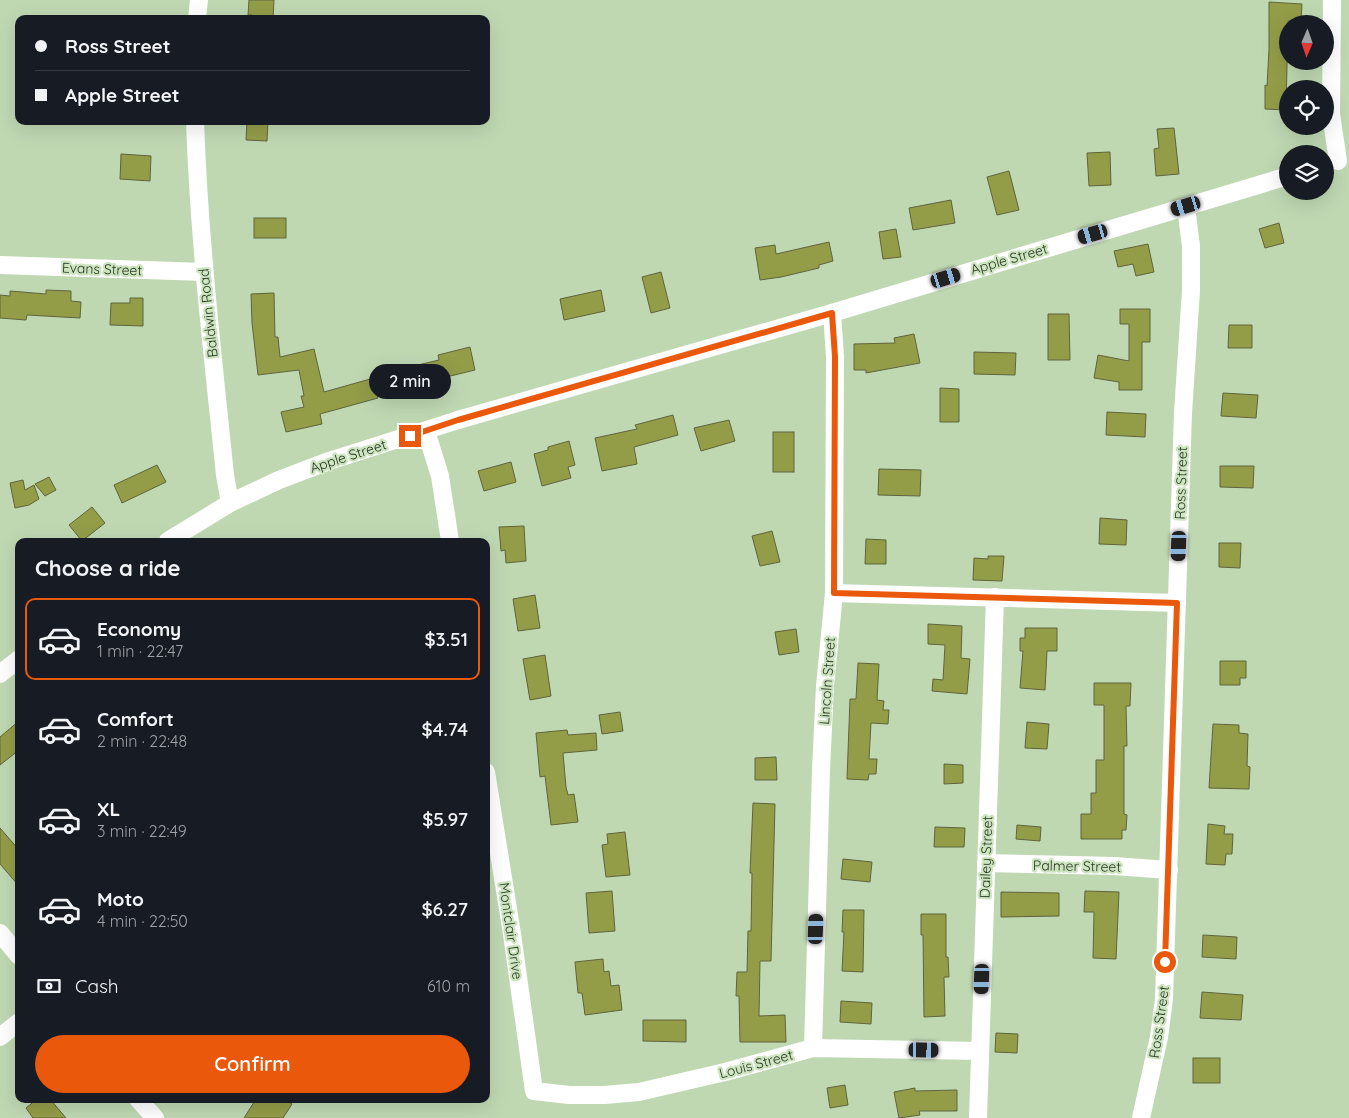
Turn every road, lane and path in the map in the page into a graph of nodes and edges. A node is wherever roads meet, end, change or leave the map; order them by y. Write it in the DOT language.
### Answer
graph roads {
  1 [pos="199,0"];
  2 [pos="1332,0"];
  3 [pos="198,15"];
  4 [pos="195,125"];
  5 [pos="1337,162"];
  6 [pos="1279,179"];
  7 [pos="1186,206"];
  8 [pos="0,265"];
  9 [pos="204,272"];
  10 [pos="832,313"];
  11 [pos="426,431"];
  12 [pos="230,503"];
  13 [pos="173,538"];
  14 [pos="450,538"];
  15 [pos="834,593"];
  16 [pos="995,597"];
  17 [pos="1177,603"];
  18 [pos="15,662"];
  19 [pos="0,674"];
  20 [pos="490,797"];
  21 [pos="986,863"];
  22 [pos="1169,870"];
  23 [pos="0,932"];
  24 [pos="15,951"];
  25 [pos="15,1025"];
  26 [pos="0,1037"];
  27 [pos="813,1048"];
  28 [pos="980,1051"];
  29 [pos="534,1091"];
  30 [pos="142,1103"];
  31 [pos="155,1118"];
  32 [pos="978,1118"];
  33 [pos="1142,1118"];
  1 -- 3 [label="street"];
  2 -- 5 [label="street"];
  4 -- 9 [label="street, Baldwin Road"];
  6 -- 7 [label="street, Apple Street"];
  7 -- 10 [label="street, Apple Street"];
  7 -- 17 [label="street, Ross Street"];
  8 -- 9 [label="street, Evans Street"];
  9 -- 12 [label="street, Baldwin Road"];
  10 -- 11 [label="street, Apple Street"];
  10 -- 15 [label="street, Lincoln Street"];
  11 -- 12 [label="street, Apple Street"];
  11 -- 14 [label="street"];
  12 -- 13 [label="street, Apple Street"];
  15 -- 16 [label="street"];
  15 -- 27 [label="street, Lincoln Street"];
  16 -- 17 [label="street"];
  16 -- 21 [label="street, Dailey Street"];
  17 -- 22 [label="street, Ross Street"];
  18 -- 19 [label="street"];
  20 -- 29 [label="street, Montclair Drive"];
  21 -- 22 [label="street, Palmer Street"];
  21 -- 28 [label="street, Dailey Street"];
  22 -- 33 [label="street, Ross Street"];
  23 -- 24 [label="street"];
  25 -- 26 [label="street"];
  27 -- 28 [label="street, Louis Street"];
  27 -- 29 [label="street, Louis Street"];
  28 -- 32 [label="street, Dailey Street"];
  30 -- 31 [label="street"];
}
